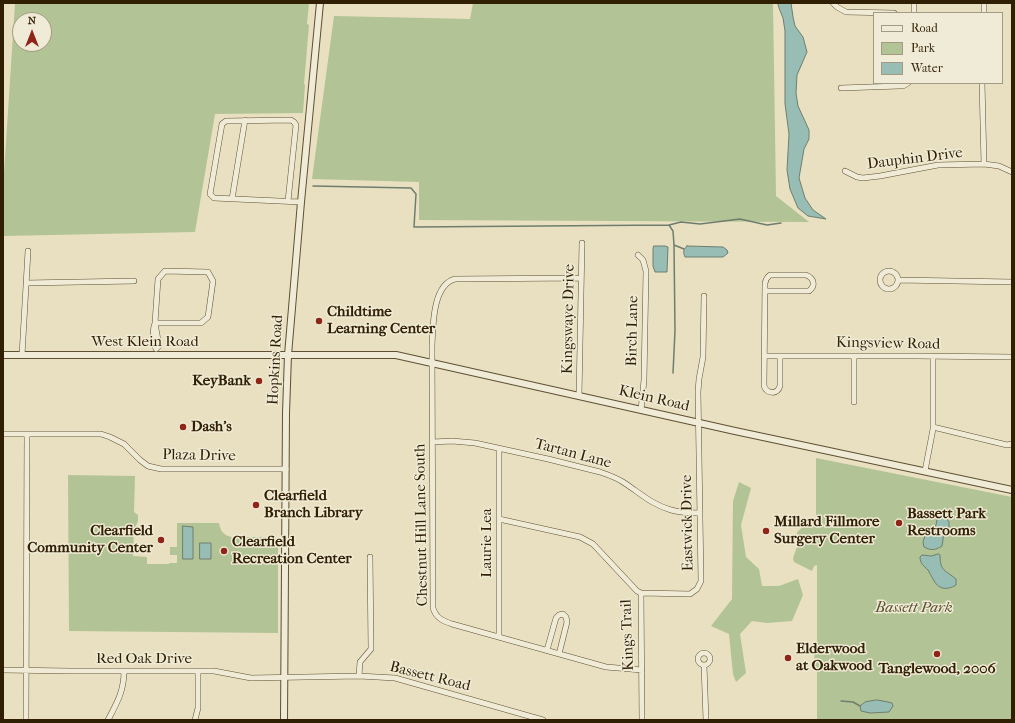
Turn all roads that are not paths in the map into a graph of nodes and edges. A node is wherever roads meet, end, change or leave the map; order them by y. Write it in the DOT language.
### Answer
graph roads {
  1 [pos="320,3"];
  2 [pos="833,3"];
  3 [pos="873,13"];
  4 [pos="906,84"];
  5 [pos="982,84"];
  6 [pos="841,88"];
  7 [pos="245,120"];
  8 [pos="984,164"];
  9 [pos="845,171"];
  10 [pos="1012,172"];
  11 [pos="232,199"];
  12 [pos="288,201"];
  13 [pos="301,202"];
  14 [pos="582,243"];
  15 [pos="28,251"];
  16 [pos="638,254"];
  17 [pos="582,278"];
  18 [pos="898,280"];
  19 [pos="134,281"];
  20 [pos="26,282"];
  21 [pos="1012,282"];
  22 [pos="765,291"];
  23 [pos="704,296"];
  24 [pos="155,324"];
  25 [pos="156,352"];
  26 [pos="3,354"];
  27 [pos="22,355"];
  28 [pos="288,355"];
  29 [pos="764,356"];
  30 [pos="780,356"];
  31 [pos="854,356"];
  32 [pos="933,357"];
  33 [pos="1012,357"];
  34 [pos="432,363"];
  35 [pos="579,396"];
  36 [pos="854,402"];
  37 [pos="641,410"];
  38 [pos="698,422"];
  39 [pos="933,428"];
  40 [pos="3,434"];
  41 [pos="27,434"];
  42 [pos="433,442"];
  43 [pos="1012,444"];
  44 [pos="499,449"];
  45 [pos="286,469"];
  46 [pos="925,471"];
  47 [pos="1012,490"];
  48 [pos="700,512"];
  49 [pos="499,520"];
  50 [pos="370,557"];
  51 [pos="641,593"];
  52 [pos="499,637"];
  53 [pos="546,650"];
  54 [pos="558,654"];
  55 [pos="704,665"];
  56 [pos="3,670"];
  57 [pos="642,670"];
  58 [pos="26,671"];
  59 [pos="124,671"];
  60 [pos="198,671"];
  61 [pos="359,676"];
  62 [pos="284,678"];
  63 [pos="26,720"];
  64 [pos="108,720"];
  65 [pos="195,720"];
  66 [pos="284,720"];
  67 [pos="543,720"];
  68 [pos="642,720"];
  69 [pos="706,720"];
  1 -- 13 [label="street, Hopkins Road"];
  2 -- 3 [label="street"];
  4 -- 6 [label="street"];
  5 -- 8 [label="street"];
  7 -- 11 [label="street"];
  7 -- 11 [label="street"];
  7 -- 12 [label="street"];
  8 -- 9 [label="street, Dauphin Drive"];
  8 -- 10 [label="street, Dauphin Drive"];
  11 -- 12 [label="street"];
  12 -- 13 [label="street"];
  13 -- 28 [label="street, Hopkins Road"];
  14 -- 17 [label="street, Kingswaye Drive"];
  15 -- 20 [label="street"];
  16 -- 37 [label="street, Birch Lane"];
  17 -- 34 [label="street, Chestnut Hill Lane South"];
  17 -- 35 [label="street, Kingswaye Drive"];
  18 -- 21 [label="street"];
  19 -- 20 [label="street"];
  20 -- 27 [label="street"];
  22 -- 22 [label="street"];
  22 -- 29 [label="street"];
  23 -- 38 [label="street, Eastwick Drive"];
  24 -- 24 [label="street"];
  24 -- 25 [label="street"];
  25 -- 27 [label="street, West Klein Road"];
  25 -- 28 [label="street, West Klein Road"];
  26 -- 27 [label="street, West Klein Road"];
  28 -- 34 [label="street, Klein Road"];
  28 -- 45 [label="street, Hopkins Road"];
  29 -- 30 [label="street, Kingsview Road"];
  29 -- 30 [label="street"];
  30 -- 31 [label="street, Kingsview Road"];
  31 -- 32 [label="street, Kingsview Road"];
  31 -- 36 [label="street"];
  32 -- 33 [label="street, Kingsview Road"];
  32 -- 39 [label="street"];
  34 -- 35 [label="street, Klein Road"];
  34 -- 42 [label="street, Chestnut Hill Lane South"];
  35 -- 37 [label="street, Klein Road"];
  37 -- 38 [label="street, Klein Road"];
  38 -- 46 [label="street, Klein Road"];
  38 -- 48 [label="street, Eastwick Drive"];
  39 -- 43 [label="street"];
  39 -- 46 [label="street"];
  40 -- 41 [label="street, Plaza Drive"];
  41 -- 45 [label="street, Plaza Drive"];
  41 -- 58 [label="street"];
  42 -- 44 [label="street, Tartan Lane"];
  42 -- 52 [label="street, Chestnut Hill Lane South"];
  44 -- 48 [label="street, Tartan Lane"];
  44 -- 49 [label="street, Laurie Lea"];
  45 -- 62 [label="street, Hopkins Road"];
  46 -- 47 [label="street, Klein Road"];
  48 -- 51 [label="street, Eastwick Drive"];
  49 -- 51 [label="street, Kings Trail"];
  49 -- 52 [label="street, Laurie Lea"];
  50 -- 61 [label="street"];
  51 -- 57 [label="street, Kings Trail"];
  52 -- 53 [label="street, Chestnut Hill Lane South"];
  53 -- 54 [label="street, Chestnut Hill Lane South"];
  53 -- 54 [label="street"];
  54 -- 57 [label="street, Chestnut Hill Lane South"];
  55 -- 69 [label="street"];
  56 -- 58 [label="street, Red Oak Drive"];
  57 -- 68 [label="street, Kings Trail"];
  58 -- 59 [label="street, Red Oak Drive"];
  58 -- 63 [label="street"];
  59 -- 60 [label="street, Red Oak Drive"];
  59 -- 64 [label="street"];
  60 -- 62 [label="street, Red Oak Drive"];
  60 -- 65 [label="street"];
  61 -- 62 [label="street, Bassett Road"];
  61 -- 67 [label="street, Bassett Road"];
  62 -- 66 [label="street, Hopkins Road"];
}
